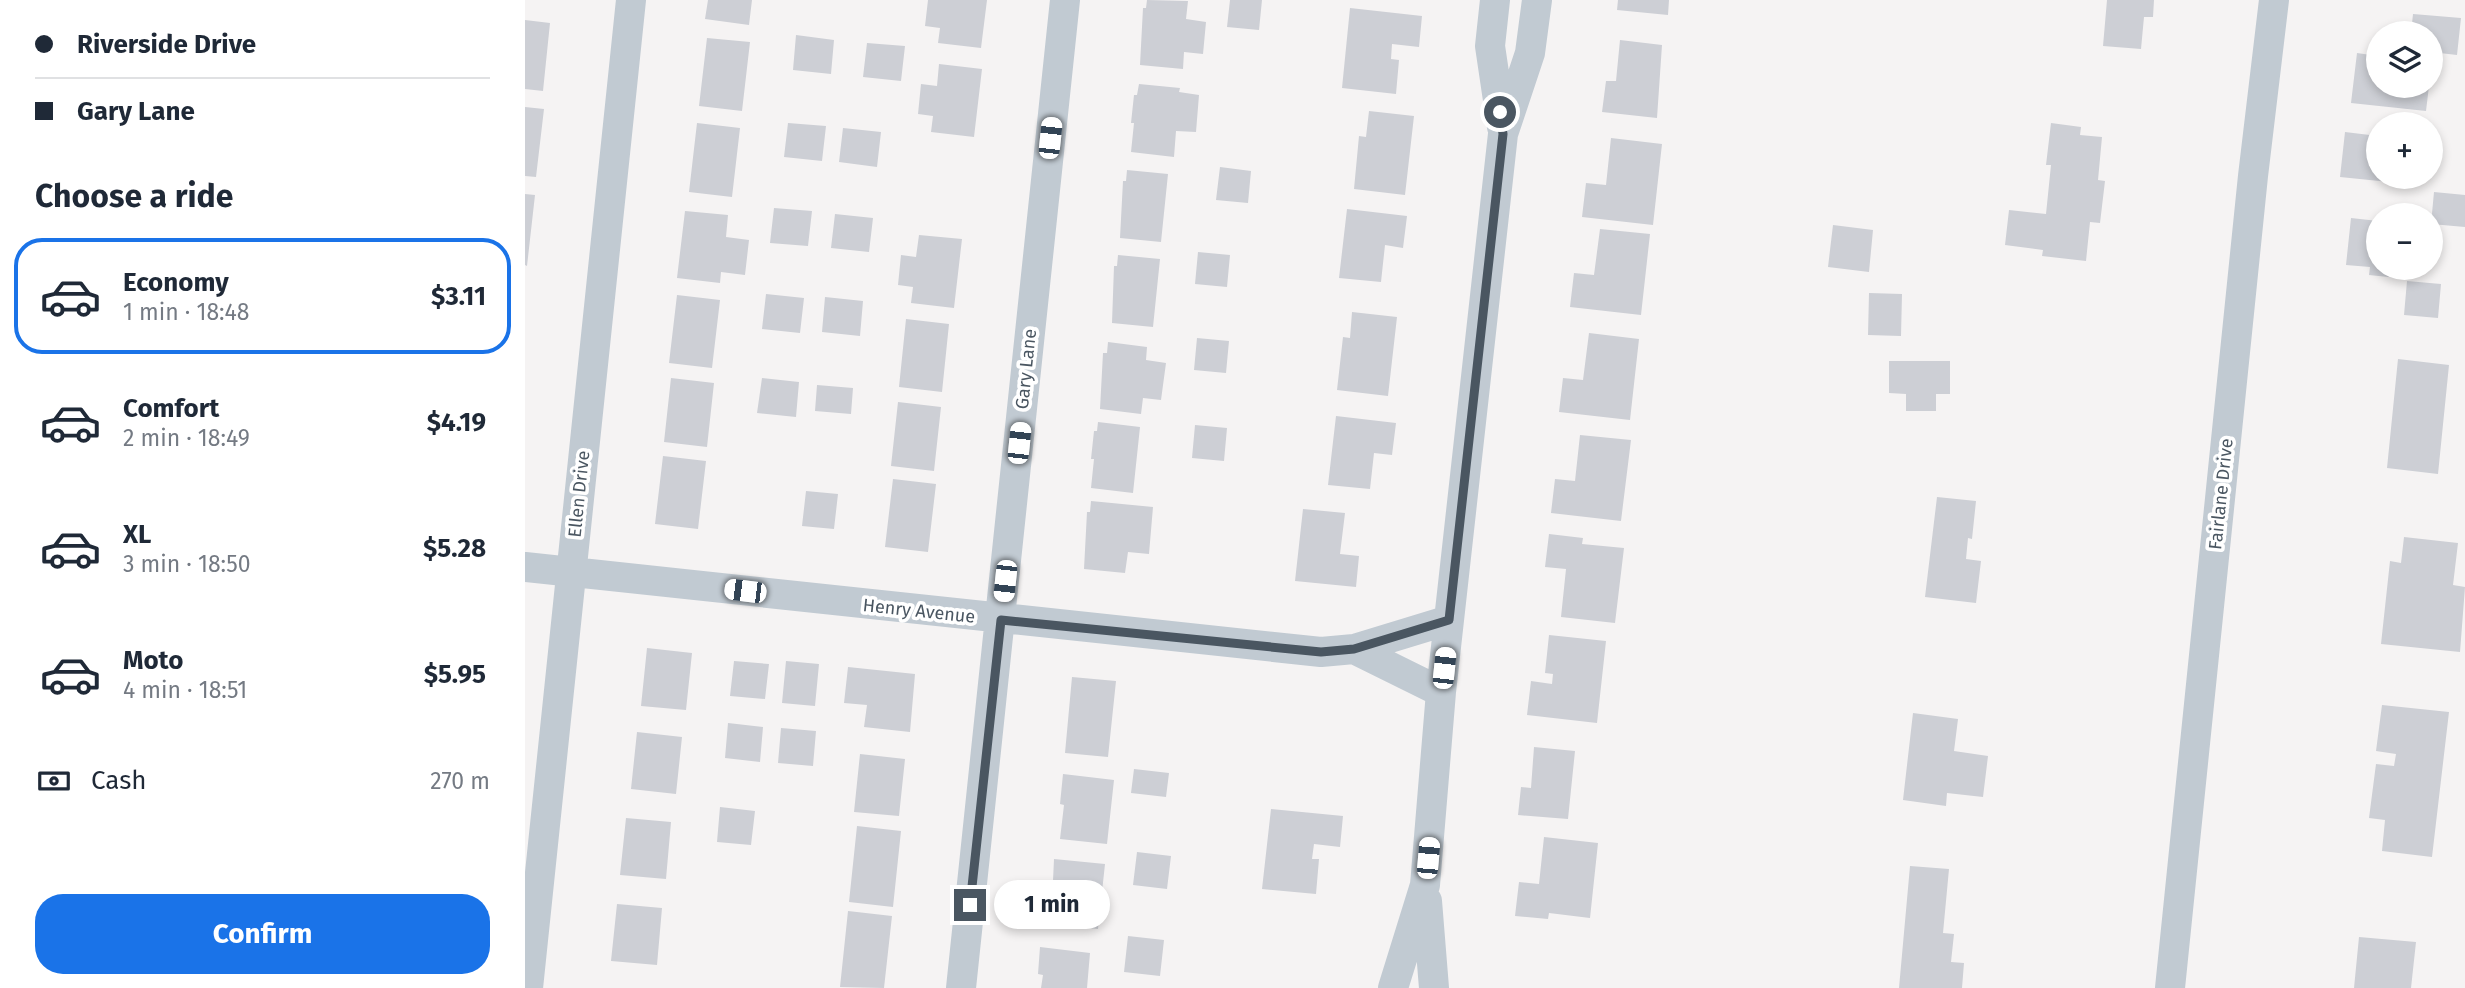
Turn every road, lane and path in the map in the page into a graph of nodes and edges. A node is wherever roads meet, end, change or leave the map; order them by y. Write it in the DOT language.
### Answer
graph roads {
  1 [pos="631,0"];
  2 [pos="1065,0"];
  3 [pos="1495,0"];
  4 [pos="1537,0"];
  5 [pos="2274,0"];
  6 [pos="1503,134"];
  7 [pos="525,567"];
  8 [pos="570,572"];
  9 [pos="1001,620"];
  10 [pos="1449,620"];
  11 [pos="1354,649"];
  12 [pos="1441,692"];
  13 [pos="1425,885"];
  14 [pos="528,988"];
  15 [pos="961,988"];
  16 [pos="1393,988"];
  17 [pos="1434,988"];
  18 [pos="2170,988"];
  1 -- 8 [label="street, Ellen Drive"];
  2 -- 9 [label="street, Gary Lane"];
  3 -- 6 [label="street"];
  4 -- 6 [label="street"];
  5 -- 18 [label="street, Fairlane Drive"];
  6 -- 10 [label="street"];
  7 -- 8 [label="street, Henry Avenue"];
  8 -- 9 [label="street, Henry Avenue"];
  8 -- 14 [label="street, Ellen Drive"];
  9 -- 11 [label="street, Henry Avenue"];
  9 -- 15 [label="street, Gary Lane"];
  10 -- 11 [label="street, Henry Avenue"];
  10 -- 12 [label="street"];
  11 -- 12 [label="street"];
  12 -- 13 [label="street"];
  13 -- 16 [label="street"];
  13 -- 17 [label="street"];
}
